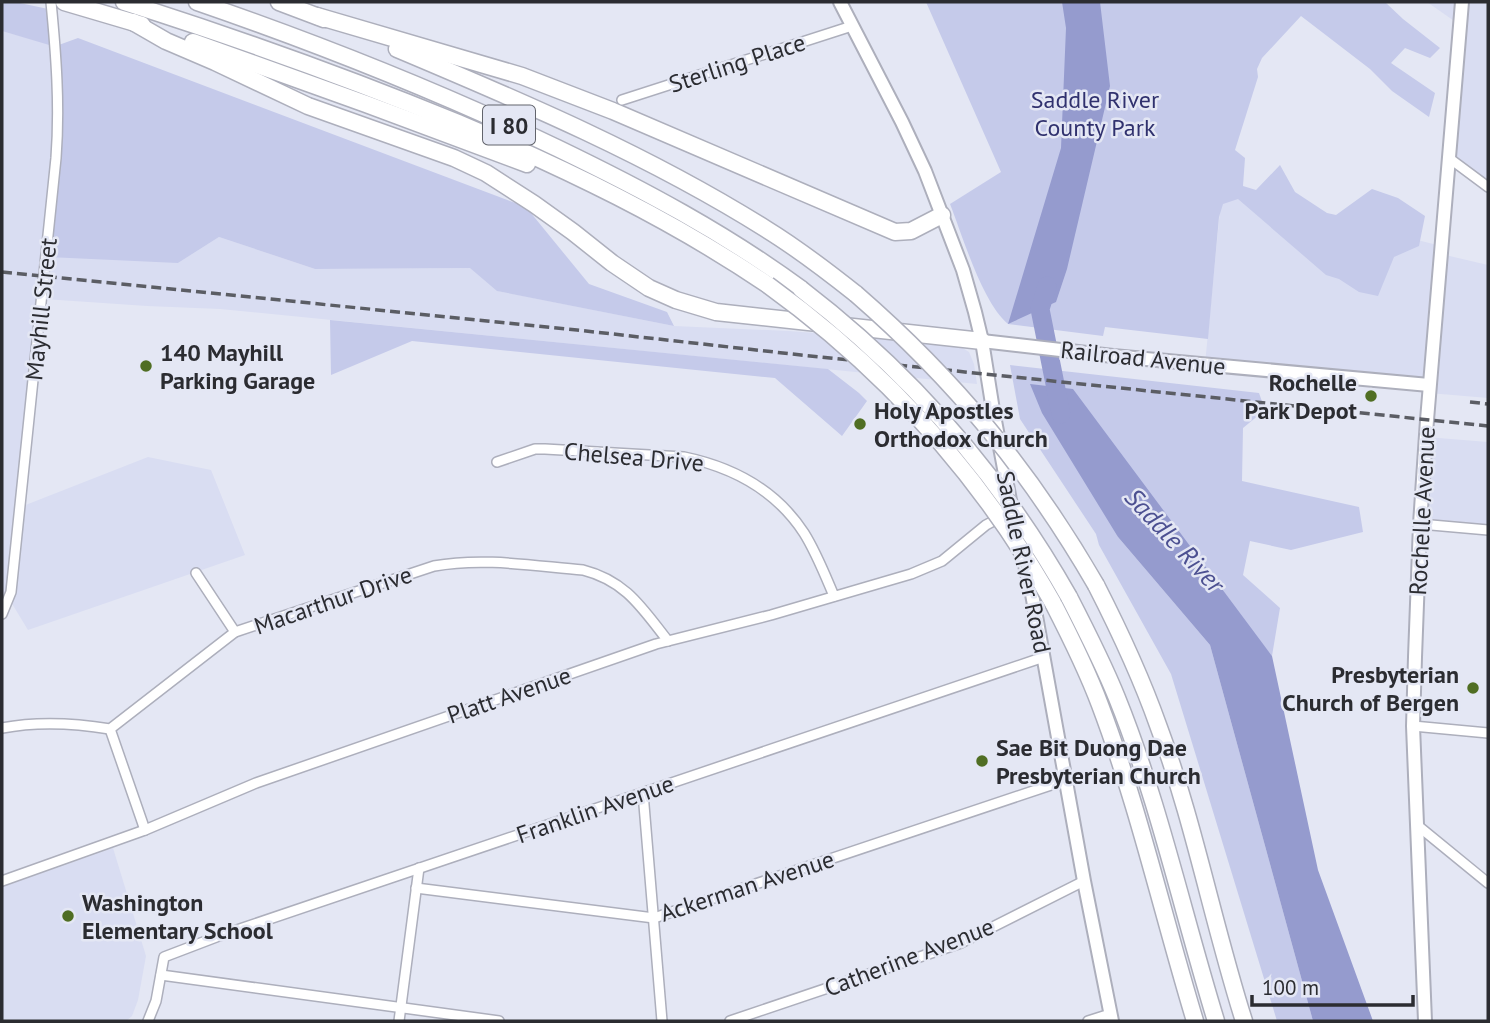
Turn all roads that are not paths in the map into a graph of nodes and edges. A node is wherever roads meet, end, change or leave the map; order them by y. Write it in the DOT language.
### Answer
graph roads {
  1 [pos="51,2"];
  2 [pos="64,2"];
  3 [pos="124,2"];
  4 [pos="197,2"];
  5 [pos="279,2"];
  6 [pos="840,2"];
  7 [pos="1462,2"];
  8 [pos="317,16"];
  9 [pos="133,22"];
  10 [pos="852,26"];
  11 [pos="622,100"];
  12 [pos="1449,158"];
  13 [pos="1488,187"];
  14 [pos="628,202"];
  15 [pos="942,215"];
  16 [pos="982,341"];
  17 [pos="1429,385"];
  18 [pos="497,462"];
  19 [pos="1012,511"];
  20 [pos="1420,524"];
  21 [pos="1488,530"];
  22 [pos="196,573"];
  23 [pos="834,596"];
  24 [pos="2,614"];
  25 [pos="235,632"];
  26 [pos="668,641"];
  27 [pos="1044,657"];
  28 [pos="1413,726"];
  29 [pos="2,728"];
  30 [pos="110,729"];
  31 [pos="1488,733"];
  32 [pos="1066,779"];
  33 [pos="643,793"];
  34 [pos="1417,825"];
  35 [pos="145,830"];
  36 [pos="419,868"];
  37 [pos="2,881"];
  38 [pos="1084,881"];
  39 [pos="1488,883"];
  40 [pos="416,888"];
  41 [pos="654,918"];
  42 [pos="161,975"];
  43 [pos="156,1001"];
  44 [pos="401,1008"];
  45 [pos="1111,1017"];
  46 [pos="148,1021"];
  47 [pos="153,1021"];
  48 [pos="399,1021"];
  49 [pos="499,1021"];
  50 [pos="662,1021"];
  51 [pos="730,1021"];
  52 [pos="1088,1021"];
  53 [pos="1195,1021"];
  54 [pos="1216,1021"];
  55 [pos="1244,1021"];
  56 [pos="1425,1021"];
  1 -- 24 [label="street, Mayhill Street"];
  2 -- 9 [label="highway"];
  3 -- 14 [label="highway, I 80"];
  4 -- 54 [label="highway, I 80, bridge"];
  5 -- 8 [label="highway, I 80"];
  6 -- 10 [label="street, Saddle River Road"];
  7 -- 12 [label="street, Rochelle Avenue"];
  8 -- 15 [label="highway"];
  8 -- 55 [label="highway, I 80, bridge"];
  9 -- 14 [label="highway"];
  9 -- 16 [label="highway"];
  10 -- 11 [label="street, Sterling Place"];
  10 -- 15 [label="street, Saddle River Road"];
  12 -- 13 [label="street"];
  12 -- 17 [label="street, Rochelle Avenue"];
  14 -- 53 [label="highway, I 80, bridge"];
  15 -- 16 [label="street, Saddle River Road"];
  16 -- 17 [label="street, Railroad Avenue"];
  16 -- 19 [label="street, Saddle River Road"];
  17 -- 20 [label="street, Rochelle Avenue"];
  18 -- 23 [label="street, Chelsea Drive"];
  19 -- 23 [label="street, Platt Avenue"];
  19 -- 27 [label="street, Saddle River Road"];
  20 -- 21 [label="street"];
  20 -- 28 [label="street, Rochelle Avenue"];
  22 -- 25 [label="street"];
  23 -- 26 [label="street, Platt Avenue"];
  25 -- 26 [label="street, Macarthur Drive"];
  25 -- 30 [label="street, Macarthur Drive"];
  26 -- 35 [label="street, Platt Avenue"];
  27 -- 32 [label="street, Saddle River Road"];
  27 -- 33 [label="street, Franklin Avenue"];
  28 -- 31 [label="street"];
  28 -- 34 [label="street, Rochelle Avenue"];
  29 -- 30 [label="street"];
  30 -- 35 [label="street"];
  32 -- 38 [label="street, Saddle River Road"];
  32 -- 41 [label="street, Ackerman Avenue"];
  33 -- 36 [label="street, Franklin Avenue"];
  33 -- 41 [label="street"];
  34 -- 39 [label="street"];
  34 -- 56 [label="street, Rochelle Avenue"];
  35 -- 37 [label="street, Platt Avenue"];
  36 -- 40 [label="street"];
  36 -- 42 [label="street, Franklin Avenue"];
  38 -- 45 [label="street, Saddle River Road"];
  38 -- 51 [label="street, Catherine Avenue"];
  40 -- 41 [label="street, Ackerman Avenue"];
  40 -- 44 [label="street"];
  41 -- 50 [label="street"];
  42 -- 43 [label="street"];
  42 -- 44 [label="street"];
  43 -- 46 [label="street"];
  43 -- 47 [label="street"];
  44 -- 48 [label="street"];
  44 -- 49 [label="street"];
  45 -- 52 [label="street"];
}
